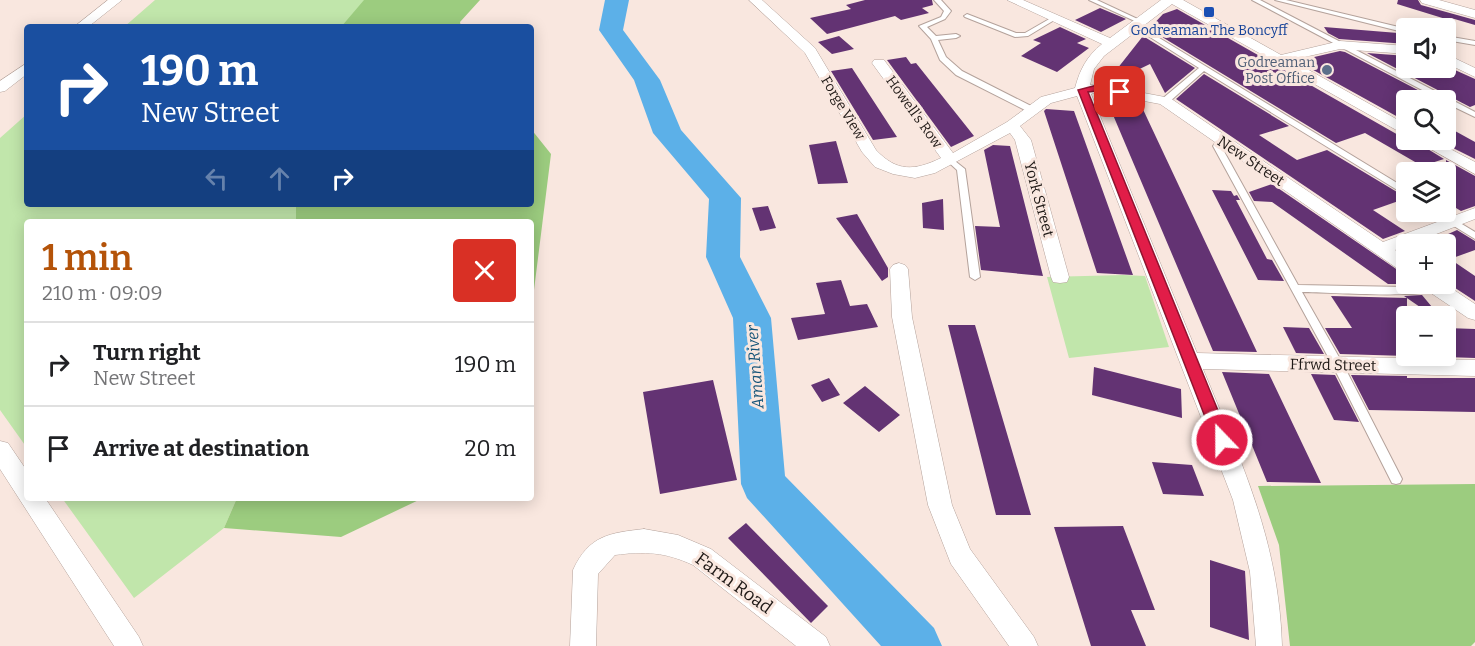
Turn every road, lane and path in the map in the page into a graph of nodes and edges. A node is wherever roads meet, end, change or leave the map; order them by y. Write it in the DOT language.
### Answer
graph roads {
  1 [pos="116,0"];
  2 [pos="755,0"];
  3 [pos="937,0"];
  4 [pos="1013,0"];
  5 [pos="1092,0"];
  6 [pos="1169,0"];
  7 [pos="1174,0"];
  8 [pos="1255,0"];
  9 [pos="1278,0"];
  10 [pos="1426,0"];
  11 [pos="1475,14"];
  12 [pos="967,16"];
  13 [pos="1053,19"];
  14 [pos="84,24"];
  15 [pos="1139,24"];
  16 [pos="1396,28"];
  17 [pos="956,36"];
  18 [pos="934,38"];
  19 [pos="1456,40"];
  20 [pos="1475,43"];
  21 [pos="1113,44"];
  22 [pos="1340,45"];
  23 [pos="1396,49"];
  24 [pos="1280,59"];
  25 [pos="879,63"];
  26 [pos="1456,63"];
  27 [pos="1204,68"];
  28 [pos="24,70"];
  29 [pos="1475,73"];
  30 [pos="0,88"];
  31 [pos="1083,90"];
  32 [pos="1166,101"];
  33 [pos="1032,110"];
  34 [pos="1475,115"];
  35 [pos="1396,124"];
  36 [pos="1012,125"];
  37 [pos="1221,141"];
  38 [pos="1441,150"];
  39 [pos="870,152"];
  40 [pos="950,160"];
  41 [pos="1475,169"];
  42 [pos="1396,186"];
  43 [pos="1475,213"];
  44 [pos="1456,220"];
  45 [pos="1449,222"];
  46 [pos="1454,222"];
  47 [pos="1475,236"];
  48 [pos="1381,249"];
  49 [pos="1396,259"];
  50 [pos="899,269"];
  51 [pos="975,277"];
  52 [pos="1060,277"];
  53 [pos="1295,288"];
  54 [pos="1396,291"];
  55 [pos="1447,294"];
  56 [pos="1475,313"];
  57 [pos="1191,362"];
  58 [pos="1338,366"];
  59 [pos="1475,368"];
  60 [pos="0,450"];
  61 [pos="1396,479"];
  62 [pos="24,486"];
  63 [pos="34,501"];
  64 [pos="130,646"];
  65 [pos="584,646"];
  66 [pos="817,646"];
  67 [pos="1024,646"];
  68 [pos="1269,646"];
  1 -- 14 [label="street"];
  2 -- 39 [label="street, Forge View"];
  3 -- 18 [label="lane"];
  4 -- 13 [label="street"];
  5 -- 15 [label="lane"];
  6 -- 15 [label="street"];
  7 -- 24 [label="street"];
  8 -- 22 [label="lane"];
  9 -- 16 [label="lane"];
  10 -- 11 [label="street"];
  12 -- 13 [label="lane"];
  13 -- 21 [label="street"];
  15 -- 21 [label="street"];
  15 -- 27 [label="lane"];
  17 -- 18 [label="lane"];
  18 -- 33 [label="lane"];
  19 -- 20 [label="lane"];
  21 -- 31 [label="street"];
  22 -- 23 [label="street"];
  22 -- 24 [label="street"];
  22 -- 34 [label="lane"];
  24 -- 35 [label="street"];
  25 -- 40 [label="street, Howell's Row"];
  26 -- 29 [label="street"];
  27 -- 32 [label="lane"];
  27 -- 42 [label="lane"];
  28 -- 30 [label="street"];
  31 -- 32 [label="street, New Street"];
  31 -- 33 [label="street, New Street"];
  31 -- 57 [label="street"];
  32 -- 37 [label="street, New Street"];
  33 -- 36 [label="street, New Street"];
  36 -- 40 [label="street, New Street"];
  36 -- 52 [label="street, York Street"];
  37 -- 48 [label="street, New Street"];
  37 -- 53 [label="lane"];
  38 -- 41 [label="street"];
  39 -- 40 [label="street, New Street"];
  40 -- 51 [label="lane"];
  43 -- 44 [label="street"];
  45 -- 48 [label="street"];
  46 -- 47 [label="lane"];
  48 -- 49 [label="street, New Street"];
  50 -- 67 [label="street"];
  53 -- 54 [label="lane"];
  53 -- 58 [label="lane"];
  55 -- 56 [label="street"];
  57 -- 58 [label="street, Ffrwd Street"];
  57 -- 68 [label="street"];
  58 -- 59 [label="street, Ffrwd Street"];
  58 -- 61 [label="lane"];
  60 -- 62 [label="street"];
  63 -- 64 [label="street"];
  65 -- 66 [label="street, Farm Road"];
}
